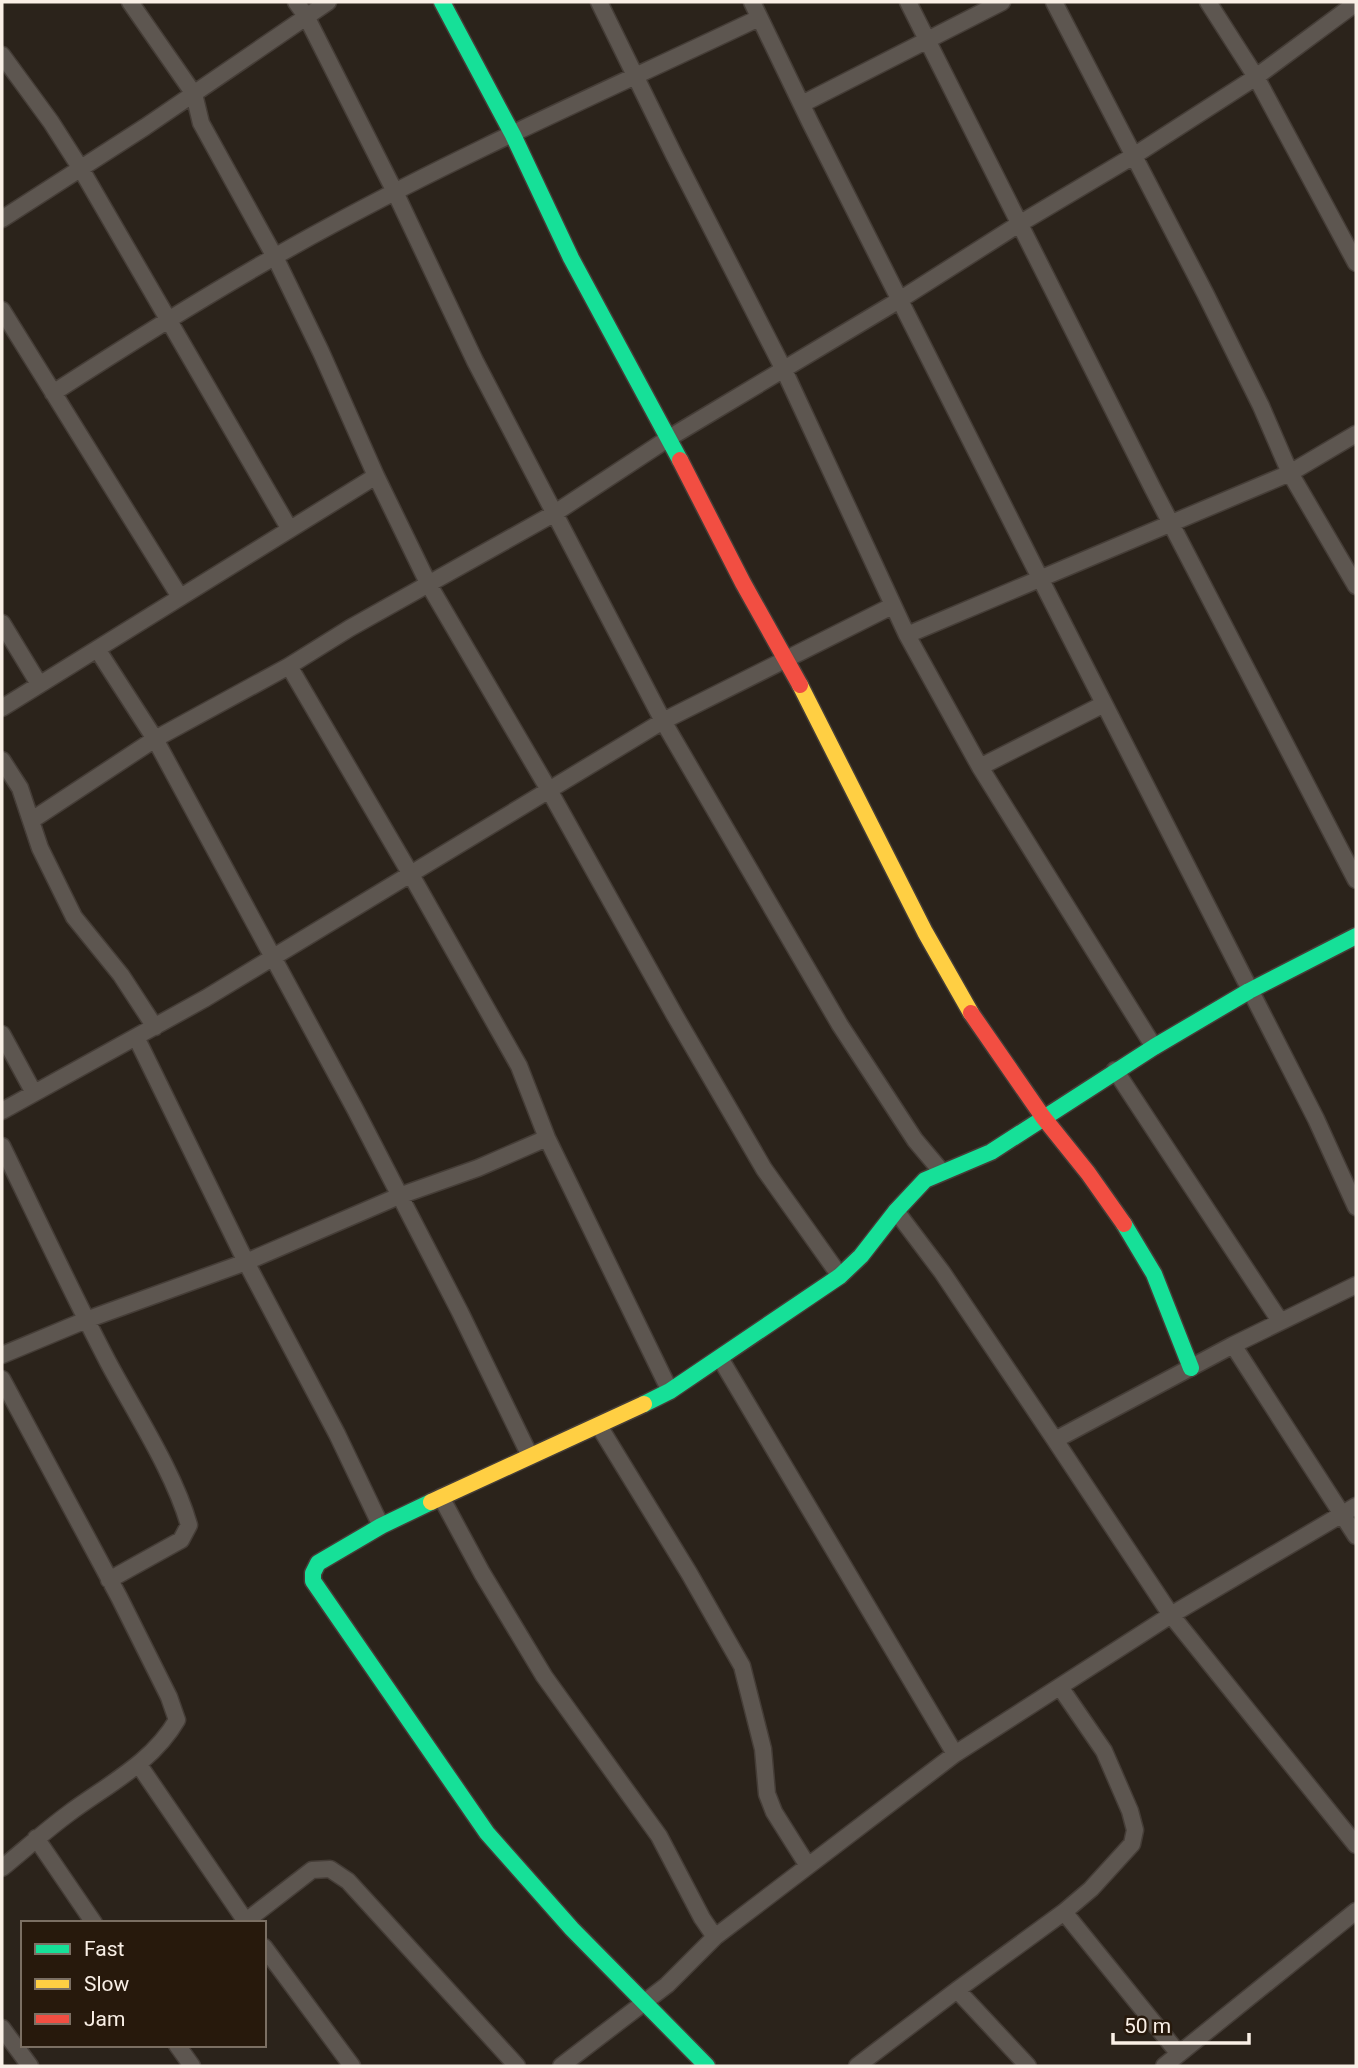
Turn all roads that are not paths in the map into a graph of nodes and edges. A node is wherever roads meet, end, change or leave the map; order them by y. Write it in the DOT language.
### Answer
graph roads {
  1 [pos="130,2"];
  2 [pos="296,2"];
  3 [pos="328,2"];
  4 [pos="442,2"];
  5 [pos="600,2"];
  6 [pos="752,2"];
  7 [pos="908,2"];
  8 [pos="1002,2"];
  9 [pos="1054,2"];
  10 [pos="1208,2"];
  11 [pos="1355,4"];
  12 [pos="306,16"];
  13 [pos="760,18"];
  14 [pos="927,42"];
  15 [pos="2,55"];
  16 [pos="636,77"];
  17 [pos="1256,77"];
  18 [pos="194,94"];
  19 [pos="802,104"];
  20 [pos="513,135"];
  21 [pos="1135,155"];
  22 [pos="81,169"];
  23 [pos="395,192"];
  24 [pos="2,219"];
  25 [pos="1019,224"];
  26 [pos="275,257"];
  27 [pos="1356,263"];
  28 [pos="901,299"];
  29 [pos="2,310"];
  30 [pos="167,319"];
  31 [pos="784,370"];
  32 [pos="53,393"];
  33 [pos="1356,434"];
  34 [pos="669,438"];
  35 [pos="1290,473"];
  36 [pos="376,476"];
  37 [pos="555,513"];
  38 [pos="1171,523"];
  39 [pos="289,528"];
  40 [pos="1040,578"];
  41 [pos="429,585"];
  42 [pos="1356,586"];
  43 [pos="180,597"];
  44 [pos="892,606"];
  45 [pos="2,624"];
  46 [pos="907,635"];
  47 [pos="97,649"];
  48 [pos="787,659"];
  49 [pos="289,666"];
  50 [pos="39,684"];
  51 [pos="1104,704"];
  52 [pos="2,708"];
  53 [pos="663,721"];
  54 [pos="155,739"];
  55 [pos="2,760"];
  56 [pos="981,767"];
  57 [pos="548,790"];
  58 [pos="32,820"];
  59 [pos="410,873"];
  60 [pos="1356,880"];
  61 [pos="1356,936"];
  62 [pos="273,956"];
  63 [pos="1249,991"];
  64 [pos="155,1027"];
  65 [pos="2,1034"];
  66 [pos="136,1037"];
  67 [pos="1154,1047"];
  68 [pos="1115,1070"];
  69 [pos="34,1093"];
  70 [pos="2,1111"];
  71 [pos="1043,1117"];
  72 [pos="547,1139"];
  73 [pos="2,1146"];
  74 [pos="942,1172"];
  75 [pos="399,1196"];
  76 [pos="1356,1207"];
  77 [pos="896,1211"];
  78 [pos="246,1262"];
  79 [pos="840,1276"];
  80 [pos="1356,1285"];
  81 [pos="86,1320"];
  82 [pos="1280,1321"];
  83 [pos="1233,1345"];
  84 [pos="2,1355"];
  85 [pos="720,1357"];
  86 [pos="1191,1368"];
  87 [pos="2,1379"];
  88 [pos="670,1391"];
  89 [pos="599,1426"];
  90 [pos="1055,1440"];
  91 [pos="530,1456"];
  92 [pos="441,1497"];
  93 [pos="1356,1506"];
  94 [pos="1341,1513"];
  95 [pos="381,1526"];
  96 [pos="1356,1536"];
  97 [pos="109,1580"];
  98 [pos="1171,1615"];
  99 [pos="1060,1687"];
  100 [pos="955,1754"];
  101 [pos="139,1765"];
  102 [pos="36,1838"];
  103 [pos="1356,1845"];
  104 [pos="808,1866"];
  105 [pos="2,1868"];
  106 [pos="1356,1911"];
  107 [pos="1064,1912"];
  108 [pos="93,1921"];
  109 [pos="245,1921"];
  110 [pos="247,1921"];
  111 [pos="715,1937"];
  112 [pos="266,1950"];
  113 [pos="957,1990"];
  114 [pos="644,2003"];
  115 [pos="2,2028"];
  116 [pos="178,2047"];
  117 [pos="1180,2054"];
  118 [pos="30,2066"];
  119 [pos="192,2066"];
  120 [pos="352,2066"];
  121 [pos="517,2066"];
  122 [pos="561,2066"];
  123 [pos="707,2066"];
  124 [pos="857,2066"];
  125 [pos="1028,2066"];
  126 [pos="1164,2066"];
  1 -- 18 [label="street"];
  2 -- 12 [label="street"];
  3 -- 12 [label="street"];
  4 -- 20 [label="street"];
  5 -- 16 [label="street"];
  6 -- 13 [label="street"];
  7 -- 14 [label="street"];
  8 -- 14 [label="street"];
  9 -- 21 [label="street"];
  10 -- 17 [label="street"];
  11 -- 17 [label="street"];
  12 -- 18 [label="street"];
  12 -- 23 [label="street"];
  13 -- 16 [label="street"];
  13 -- 19 [label="street"];
  14 -- 19 [label="street"];
  14 -- 25 [label="street"];
  15 -- 22 [label="street"];
  16 -- 20 [label="street"];
  16 -- 31 [label="street"];
  17 -- 21 [label="street"];
  17 -- 27 [label="street"];
  18 -- 22 [label="street"];
  18 -- 26 [label="street"];
  19 -- 28 [label="street"];
  20 -- 23 [label="street"];
  20 -- 34 [label="street"];
  21 -- 25 [label="street"];
  21 -- 35 [label="street"];
  22 -- 24 [label="street"];
  22 -- 30 [label="street"];
  23 -- 26 [label="street"];
  23 -- 37 [label="street"];
  25 -- 28 [label="street"];
  25 -- 38 [label="street"];
  26 -- 30 [label="street"];
  26 -- 36 [label="street"];
  28 -- 31 [label="street"];
  28 -- 40 [label="street"];
  29 -- 32 [label="street"];
  30 -- 32 [label="street"];
  30 -- 39 [label="street"];
  31 -- 34 [label="street"];
  31 -- 44 [label="street"];
  32 -- 43 [label="street"];
  33 -- 35 [label="street"];
  34 -- 37 [label="street"];
  34 -- 48 [label="street"];
  35 -- 38 [label="street"];
  35 -- 42 [label="street"];
  36 -- 39 [label="street"];
  36 -- 41 [label="street"];
  37 -- 41 [label="street"];
  37 -- 53 [label="street"];
  38 -- 40 [label="street"];
  38 -- 60 [label="street"];
  39 -- 43 [label="street"];
  40 -- 46 [label="street"];
  40 -- 51 [label="street"];
  41 -- 49 [label="street"];
  41 -- 57 [label="street"];
  43 -- 47 [label="street"];
  44 -- 46 [label="street"];
  44 -- 48 [label="street"];
  45 -- 50 [label="street"];
  46 -- 56 [label="street"];
  47 -- 50 [label="street"];
  47 -- 54 [label="street"];
  48 -- 53 [label="street"];
  48 -- 71 [label="street"];
  49 -- 54 [label="street"];
  49 -- 59 [label="street"];
  50 -- 52 [label="street"];
  51 -- 56 [label="street"];
  51 -- 63 [label="street"];
  53 -- 57 [label="street"];
  53 -- 74 [label="street"];
  54 -- 58 [label="street"];
  54 -- 62 [label="street"];
  55 -- 58 [label="street"];
  56 -- 67 [label="street"];
  57 -- 59 [label="street"];
  57 -- 79 [label="street"];
  58 -- 64 [label="street"];
  59 -- 62 [label="street"];
  59 -- 72 [label="street"];
  61 -- 63 [label="street"];
  62 -- 64 [label="street"];
  62 -- 75 [label="street"];
  63 -- 67 [label="street"];
  63 -- 76 [label="street"];
  64 -- 66 [label="street"];
  65 -- 69 [label="street"];
  66 -- 69 [label="street"];
  66 -- 78 [label="street"];
  67 -- 68 [label="street"];
  68 -- 71 [label="street"];
  68 -- 82 [label="street"];
  69 -- 70 [label="street"];
  71 -- 74 [label="street"];
  71 -- 86 [label="street"];
  72 -- 75 [label="street"];
  72 -- 88 [label="street"];
  73 -- 81 [label="street"];
  74 -- 77 [label="street"];
  75 -- 78 [label="street"];
  75 -- 91 [label="street"];
  77 -- 79 [label="street"];
  77 -- 90 [label="street"];
  78 -- 81 [label="street"];
  78 -- 95 [label="street"];
  79 -- 85 [label="street"];
  80 -- 82 [label="street"];
  81 -- 84 [label="street"];
  81 -- 97 [label="street"];
  82 -- 83 [label="street"];
  83 -- 86 [label="street"];
  83 -- 94 [label="street"];
  85 -- 88 [label="street"];
  85 -- 100 [label="street"];
  86 -- 90 [label="street"];
  87 -- 97 [label="street"];
  88 -- 89 [label="street"];
  89 -- 91 [label="street"];
  89 -- 104 [label="street"];
  90 -- 98 [label="street"];
  91 -- 92 [label="street"];
  92 -- 95 [label="street"];
  92 -- 111 [label="street"];
  93 -- 94 [label="street"];
  94 -- 96 [label="street"];
  94 -- 98 [label="street"];
  95 -- 114 [label="street"];
  97 -- 101 [label="street"];
  98 -- 99 [label="street"];
  98 -- 103 [label="street"];
  99 -- 100 [label="street"];
  99 -- 107 [label="street"];
  100 -- 104 [label="street"];
  101 -- 102 [label="street"];
  101 -- 109 [label="street"];
  102 -- 105 [label="street"];
  102 -- 108 [label="street"];
  104 -- 111 [label="street"];
  106 -- 117 [label="street"];
  107 -- 113 [label="street"];
  107 -- 117 [label="street"];
  110 -- 121 [label="street"];
  111 -- 114 [label="street"];
  112 -- 120 [label="street"];
  113 -- 124 [label="street"];
  113 -- 125 [label="street"];
  114 -- 122 [label="street"];
  114 -- 123 [label="street"];
  115 -- 118 [label="street"];
  116 -- 119 [label="street"];
  117 -- 126 [label="street"];
}
